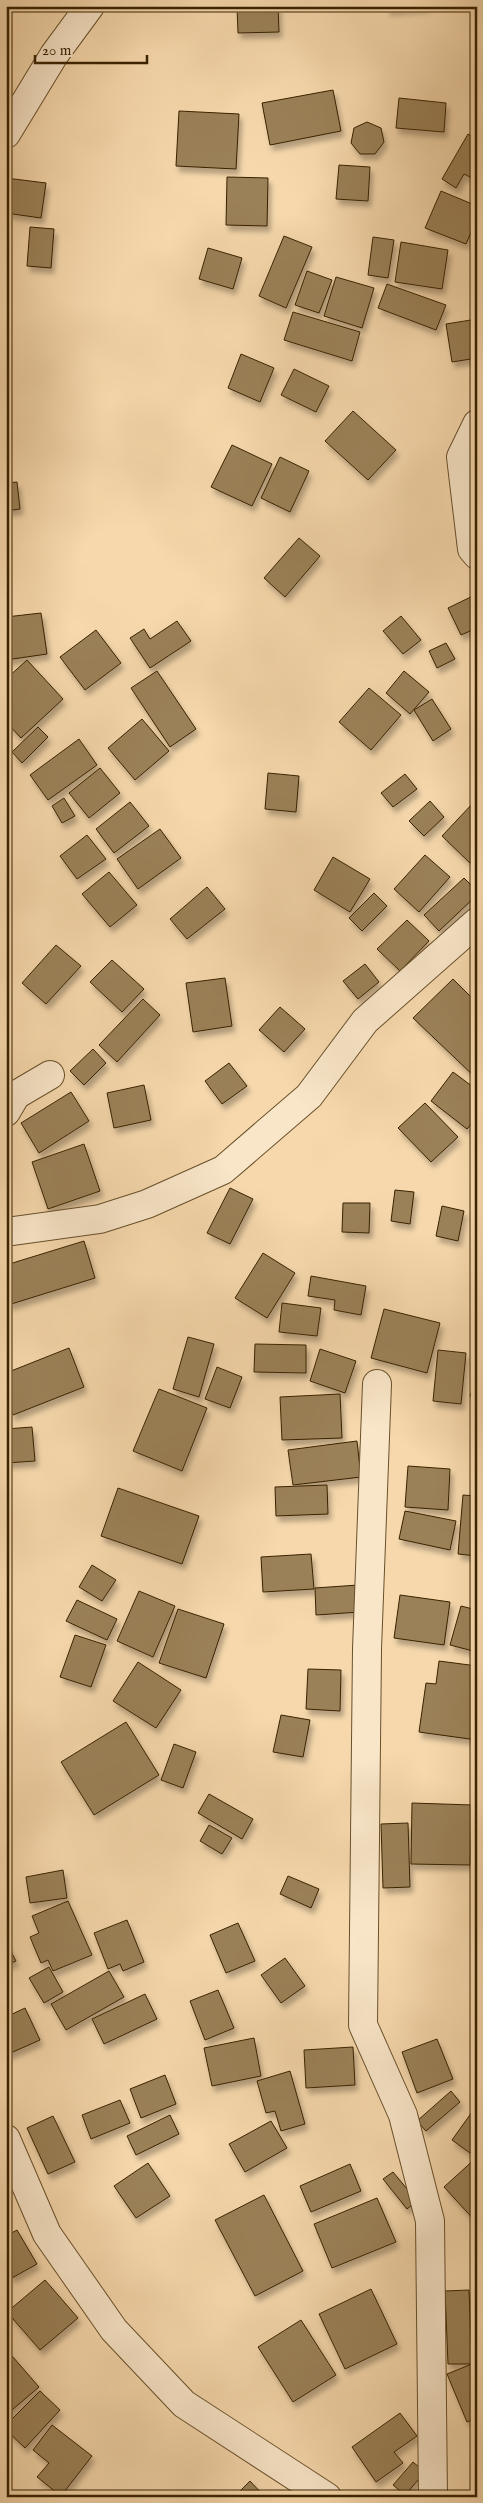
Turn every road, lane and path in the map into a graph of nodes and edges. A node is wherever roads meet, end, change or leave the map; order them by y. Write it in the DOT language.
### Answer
graph roads {
  1 [pos="90,6"];
  2 [pos="6,134"];
  3 [pos="477,424"];
  4 [pos="477,556"];
  5 [pos="477,922"];
  6 [pos="50,1075"];
  7 [pos="6,1112"];
  8 [pos="7,1229"];
  9 [pos="377,1384"];
  10 [pos="6,2139"];
  11 [pos="327,2497"];
  12 [pos="433,2497"];
  1 -- 2 [label="street"];
  3 -- 4 [label="street"];
  5 -- 8 [label="street"];
  6 -- 7 [label="street"];
  9 -- 12 [label="street"];
  10 -- 11 [label="street"];
}
